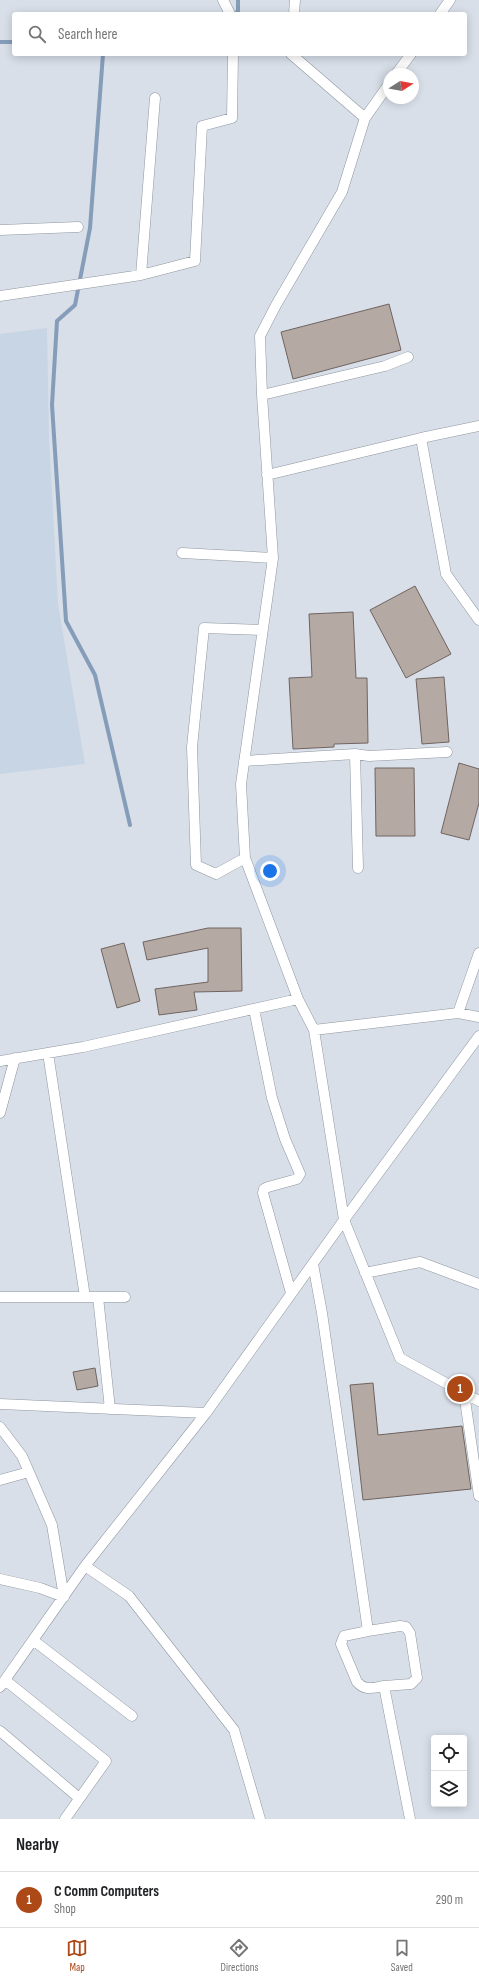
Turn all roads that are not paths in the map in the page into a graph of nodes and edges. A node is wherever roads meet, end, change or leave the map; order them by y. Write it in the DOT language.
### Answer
graph roads {
  1 [pos="223,0"];
  2 [pos="295,0"];
  3 [pos="450,0"];
  4 [pos="229,12"];
  5 [pos="294,12"];
  6 [pos="441,12"];
  7 [pos="234,56"];
  8 [pos="293,56"];
  9 [pos="410,56"];
  10 [pos="400,68"];
  11 [pos="383,92"];
  12 [pos="155,98"];
  13 [pos="365,118"];
  14 [pos="78,227"];
  15 [pos="0,230"];
  16 [pos="141,275"];
  17 [pos="0,296"];
  18 [pos="408,357"];
  19 [pos="262,395"];
  20 [pos="479,426"];
  21 [pos="421,438"];
  22 [pos="267,475"];
  23 [pos="182,553"];
  24 [pos="273,558"];
  25 [pos="479,620"];
  26 [pos="262,630"];
  27 [pos="447,752"];
  28 [pos="356,754"];
  29 [pos="244,761"];
  30 [pos="245,858"];
  31 [pos="358,868"];
  32 [pos="479,953"];
  33 [pos="298,998"];
  34 [pos="254,1008"];
  35 [pos="458,1013"];
  36 [pos="479,1017"];
  37 [pos="314,1030"];
  38 [pos="479,1036"];
  39 [pos="48,1053"];
  40 [pos="15,1058"];
  41 [pos="0,1061"];
  42 [pos="0,1113"];
  43 [pos="344,1220"];
  44 [pos="313,1264"];
  45 [pos="365,1273"];
  46 [pos="479,1284"];
  47 [pos="292,1293"];
  48 [pos="0,1297"];
  49 [pos="85,1297"];
  50 [pos="98,1297"];
  51 [pos="125,1297"];
  52 [pos="464,1393"];
  53 [pos="479,1401"];
  54 [pos="0,1404"];
  55 [pos="110,1409"];
  56 [pos="206,1413"];
  57 [pos="0,1427"];
  58 [pos="29,1472"];
  59 [pos="0,1480"];
  60 [pos="479,1496"];
  61 [pos="85,1566"];
  62 [pos="0,1579"];
  63 [pos="64,1597"];
  64 [pos="368,1631"];
  65 [pos="33,1640"];
  66 [pos="3,1683"];
  67 [pos="384,1686"];
  68 [pos="132,1716"];
  69 [pos="0,1731"];
  70 [pos="79,1798"];
  71 [pos="65,1819"];
  72 [pos="260,1819"];
  73 [pos="410,1819"];
  1 -- 4 [label="street"];
  2 -- 5 [label="street"];
  3 -- 6 [label="street"];
  7 -- 16 [label="street"];
  8 -- 13 [label="street"];
  9 -- 10 [label="street"];
  11 -- 13 [label="street"];
  12 -- 16 [label="street"];
  13 -- 19 [label="street"];
  14 -- 15 [label="street"];
  16 -- 17 [label="street"];
  18 -- 19 [label="street"];
  19 -- 22 [label="street"];
  20 -- 21 [label="street"];
  21 -- 22 [label="street"];
  21 -- 25 [label="street"];
  22 -- 24 [label="street"];
  23 -- 24 [label="street"];
  24 -- 26 [label="street"];
  26 -- 29 [label="street"];
  26 -- 30 [label="street"];
  27 -- 28 [label="street"];
  28 -- 29 [label="street"];
  28 -- 31 [label="street"];
  29 -- 30 [label="street"];
  30 -- 33 [label="street"];
  32 -- 35 [label="street"];
  33 -- 34 [label="street"];
  33 -- 37 [label="street"];
  34 -- 39 [label="street"];
  34 -- 47 [label="street"];
  35 -- 36 [label="street"];
  35 -- 37 [label="street"];
  37 -- 43 [label="street"];
  38 -- 43 [label="street"];
  39 -- 40 [label="street"];
  39 -- 49 [label="street"];
  40 -- 41 [label="street"];
  40 -- 42 [label="street"];
  43 -- 44 [label="street"];
  43 -- 45 [label="street"];
  44 -- 47 [label="street"];
  44 -- 64 [label="street"];
  45 -- 46 [label="street"];
  45 -- 52 [label="street"];
  47 -- 56 [label="street"];
  48 -- 49 [label="street"];
  49 -- 50 [label="street"];
  50 -- 51 [label="street"];
  50 -- 55 [label="street"];
  52 -- 53 [label="street"];
  52 -- 60 [label="street"];
  54 -- 55 [label="street"];
  55 -- 56 [label="street"];
  56 -- 61 [label="street"];
  57 -- 58 [label="street"];
  58 -- 59 [label="street"];
  58 -- 63 [label="street"];
  61 -- 63 [label="street"];
  61 -- 72 [label="street"];
  62 -- 63 [label="street"];
  63 -- 65 [label="street"];
  64 -- 67 [label="street"];
  64 -- 67 [label="street"];
  65 -- 66 [label="street"];
  65 -- 68 [label="street"];
  66 -- 70 [label="street"];
  67 -- 73 [label="street"];
  69 -- 70 [label="street"];
  70 -- 71 [label="street"];
}
